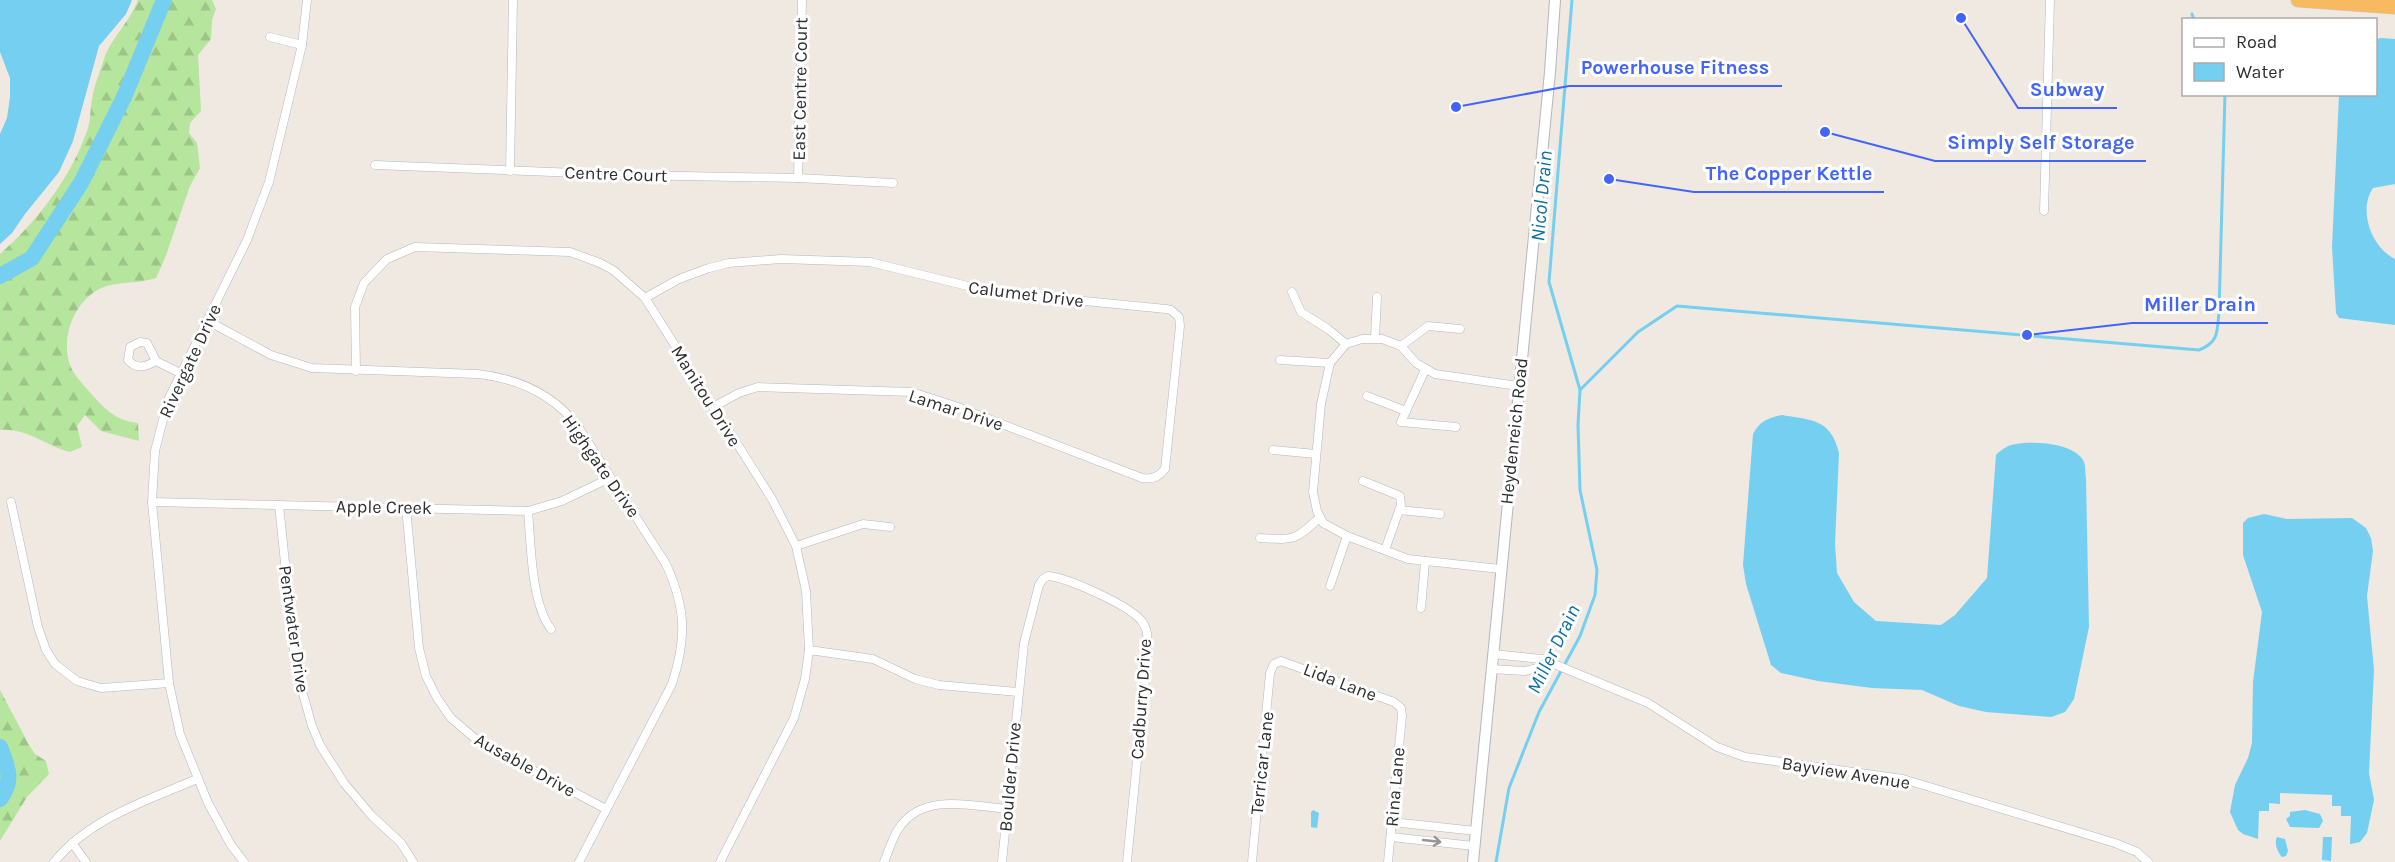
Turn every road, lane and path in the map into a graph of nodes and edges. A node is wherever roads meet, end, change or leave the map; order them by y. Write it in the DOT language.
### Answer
graph roads {
  1 [pos="307,0"];
  2 [pos="513,0"];
  3 [pos="802,0"];
  4 [pos="1555,0"];
  5 [pos="2050,0"];
  6 [pos="2298,0"];
  7 [pos="2395,7"];
  8 [pos="270,37"];
  9 [pos="302,45"];
  10 [pos="375,165"];
  11 [pos="510,171"];
  12 [pos="798,178"];
  13 [pos="893,183"];
  14 [pos="2044,211"];
  15 [pos="1292,292"];
  16 [pos="1377,297"];
  17 [pos="645,298"];
  18 [pos="208,321"];
  19 [pos="1460,328"];
  20 [pos="1375,337"];
  21 [pos="1346,344"];
  22 [pos="1401,346"];
  23 [pos="1280,360"];
  24 [pos="156,361"];
  25 [pos="1330,363"];
  26 [pos="356,370"];
  27 [pos="1425,370"];
  28 [pos="180,374"];
  29 [pos="1518,386"];
  30 [pos="1367,396"];
  31 [pos="713,407"];
  32 [pos="1406,411"];
  33 [pos="1456,427"];
  34 [pos="1273,450"];
  35 [pos="1316,454"];
  36 [pos="1158,477"];
  37 [pos="610,478"];
  38 [pos="1363,481"];
  39 [pos="11,502"];
  40 [pos="152,502"];
  41 [pos="279,505"];
  42 [pos="406,507"];
  43 [pos="1399,510"];
  44 [pos="528,511"];
  45 [pos="1440,514"];
  46 [pos="1320,517"];
  47 [pos="890,527"];
  48 [pos="1347,536"];
  49 [pos="1260,538"];
  50 [pos="796,546"];
  51 [pos="1385,550"];
  52 [pos="1425,562"];
  53 [pos="1500,569"];
  54 [pos="1329,586"];
  55 [pos="1421,608"];
  56 [pos="551,630"];
  57 [pos="809,650"];
  58 [pos="1493,654"];
  59 [pos="1274,664"];
  60 [pos="1553,665"];
  61 [pos="1491,669"];
  62 [pos="170,683"];
  63 [pos="1018,692"];
  64 [pos="1402,712"];
  65 [pos="197,779"];
  66 [pos="606,809"];
  67 [pos="1007,809"];
  68 [pos="1392,822"];
  69 [pos="1476,831"];
  70 [pos="1390,837"];
  71 [pos="72,843"];
  72 [pos="1474,846"];
  73 [pos="54,862"];
  74 [pos="86,862"];
  75 [pos="244,862"];
  76 [pos="413,862"];
  77 [pos="579,862"];
  78 [pos="720,862"];
  79 [pos="884,862"];
  80 [pos="1002,862"];
  81 [pos="1128,862"];
  82 [pos="1252,862"];
  83 [pos="1388,862"];
  84 [pos="1473,862"];
  85 [pos="2148,862"];
  1 -- 9 [label="street, Rivergate Drive"];
  2 -- 11 [label="street"];
  3 -- 12 [label="street, East Centre Court"];
  4 -- 29 [label="street, Heydenreich Road"];
  5 -- 14 [label="street"];
  6 -- 7 [label="highway"];
  8 -- 9 [label="street"];
  9 -- 18 [label="street, Rivergate Drive"];
  10 -- 11 [label="street, Centre Court"];
  11 -- 12 [label="street, Centre Court"];
  12 -- 13 [label="street, Centre Court"];
  15 -- 21 [label="street"];
  16 -- 20 [label="street"];
  17 -- 26 [label="street, Manitou Drive"];
  17 -- 31 [label="street, Manitou Drive"];
  17 -- 36 [label="street, Calumet Drive"];
  18 -- 26 [label="street, Highgate Drive"];
  18 -- 28 [label="street, Rivergate Drive"];
  19 -- 22 [label="street"];
  20 -- 21 [label="street"];
  20 -- 22 [label="street"];
  21 -- 25 [label="street"];
  22 -- 27 [label="street"];
  23 -- 25 [label="street"];
  24 -- 28 [label="street"];
  25 -- 35 [label="street"];
  26 -- 37 [label="street, Highgate Drive"];
  27 -- 29 [label="street"];
  27 -- 32 [label="street"];
  28 -- 40 [label="street, Rivergate Drive"];
  29 -- 53 [label="street, Heydenreich Road"];
  30 -- 32 [label="street"];
  31 -- 36 [label="street, Lamar Drive"];
  31 -- 50 [label="street, Manitou Drive"];
  32 -- 33 [label="street"];
  34 -- 35 [label="street"];
  35 -- 46 [label="street"];
  37 -- 44 [label="street, Apple Creek"];
  37 -- 66 [label="street, Highgate Drive"];
  38 -- 43 [label="street"];
  39 -- 62 [label="street"];
  40 -- 41 [label="street, Apple Creek"];
  40 -- 62 [label="street, Rivergate Drive"];
  41 -- 42 [label="street, Apple Creek"];
  41 -- 76 [label="street, Pentwater Drive"];
  42 -- 44 [label="street, Apple Creek"];
  42 -- 66 [label="street, Ausable Drive"];
  43 -- 45 [label="street"];
  43 -- 51 [label="street"];
  44 -- 56 [label="street"];
  46 -- 48 [label="street"];
  46 -- 49 [label="street"];
  47 -- 50 [label="street"];
  48 -- 51 [label="street"];
  48 -- 54 [label="street"];
  50 -- 57 [label="street, Manitou Drive"];
  51 -- 52 [label="street"];
  52 -- 53 [label="street"];
  52 -- 55 [label="street"];
  53 -- 58 [label="street, Heydenreich Road"];
  57 -- 63 [label="street"];
  57 -- 78 [label="street, Manitou Drive"];
  58 -- 60 [label="street, Bayview Avenue"];
  58 -- 61 [label="street, Heydenreich Road"];
  59 -- 64 [label="street, Lida Lane"];
  59 -- 82 [label="street, Terricar Lane"];
  60 -- 61 [label="street"];
  60 -- 85 [label="street, Bayview Avenue"];
  61 -- 69 [label="street, Heydenreich Road"];
  62 -- 65 [label="street, Rivergate Drive"];
  63 -- 67 [label="street, Boulder Drive"];
  63 -- 81 [label="street, Cadburry Drive"];
  64 -- 68 [label="street, Rina Lane"];
  65 -- 71 [label="street"];
  65 -- 75 [label="street, Rivergate Drive"];
  66 -- 77 [label="street, Highgate Drive"];
  67 -- 79 [label="street"];
  67 -- 80 [label="street, Boulder Drive"];
  68 -- 69 [label="street"];
  68 -- 70 [label="street, Rina Lane"];
  69 -- 72 [label="street, Heydenreich Road"];
  70 -- 72 [label="street, one-way"];
  70 -- 83 [label="street, Rina Lane"];
  71 -- 73 [label="street"];
  71 -- 74 [label="street"];
  72 -- 84 [label="street, Heydenreich Road"];
}
